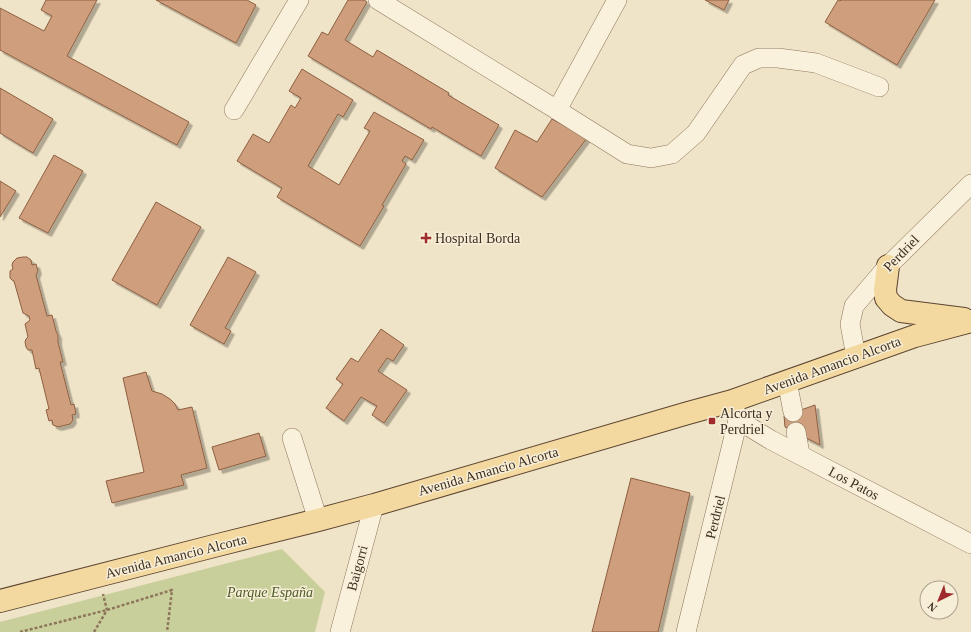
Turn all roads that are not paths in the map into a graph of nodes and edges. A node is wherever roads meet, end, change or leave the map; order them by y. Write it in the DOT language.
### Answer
graph roads {
  1 [pos="299,0"];
  2 [pos="618,0"];
  3 [pos="386,2"];
  4 [pos="880,87"];
  5 [pos="234,110"];
  6 [pos="557,110"];
  7 [pos="971,184"];
  8 [pos="888,266"];
  9 [pos="971,320"];
  10 [pos="856,357"];
  11 [pos="787,381"];
  12 [pos="735,411"];
  13 [pos="793,412"];
  14 [pos="796,432"];
  15 [pos="292,438"];
  16 [pos="800,454"];
  17 [pos="374,505"];
  18 [pos="318,520"];
  19 [pos="971,544"];
  20 [pos="0,601"];
  21 [pos="340,632"];
  22 [pos="686,632"];
  1 -- 5 [label="street"];
  2 -- 6 [label="street"];
  3 -- 6 [label="street"];
  4 -- 6 [label="street"];
  7 -- 8 [label="street, Perdriel"];
  8 -- 9 [label="main road"];
  8 -- 10 [label="street, Perdriel"];
  9 -- 10 [label="main road, Avenida Amancio Alcorta"];
  10 -- 11 [label="main road, Avenida Amancio Alcorta"];
  11 -- 12 [label="main road, Avenida Amancio Alcorta"];
  11 -- 13 [label="street"];
  12 -- 16 [label="street, Los Patos"];
  12 -- 17 [label="main road, Avenida Amancio Alcorta"];
  12 -- 22 [label="street, Perdriel"];
  14 -- 16 [label="street"];
  15 -- 18 [label="street"];
  16 -- 19 [label="street, Los Patos"];
  17 -- 18 [label="main road, Avenida Amancio Alcorta"];
  17 -- 21 [label="street, Baigorri"];
  18 -- 20 [label="main road, Avenida Amancio Alcorta"];
}
